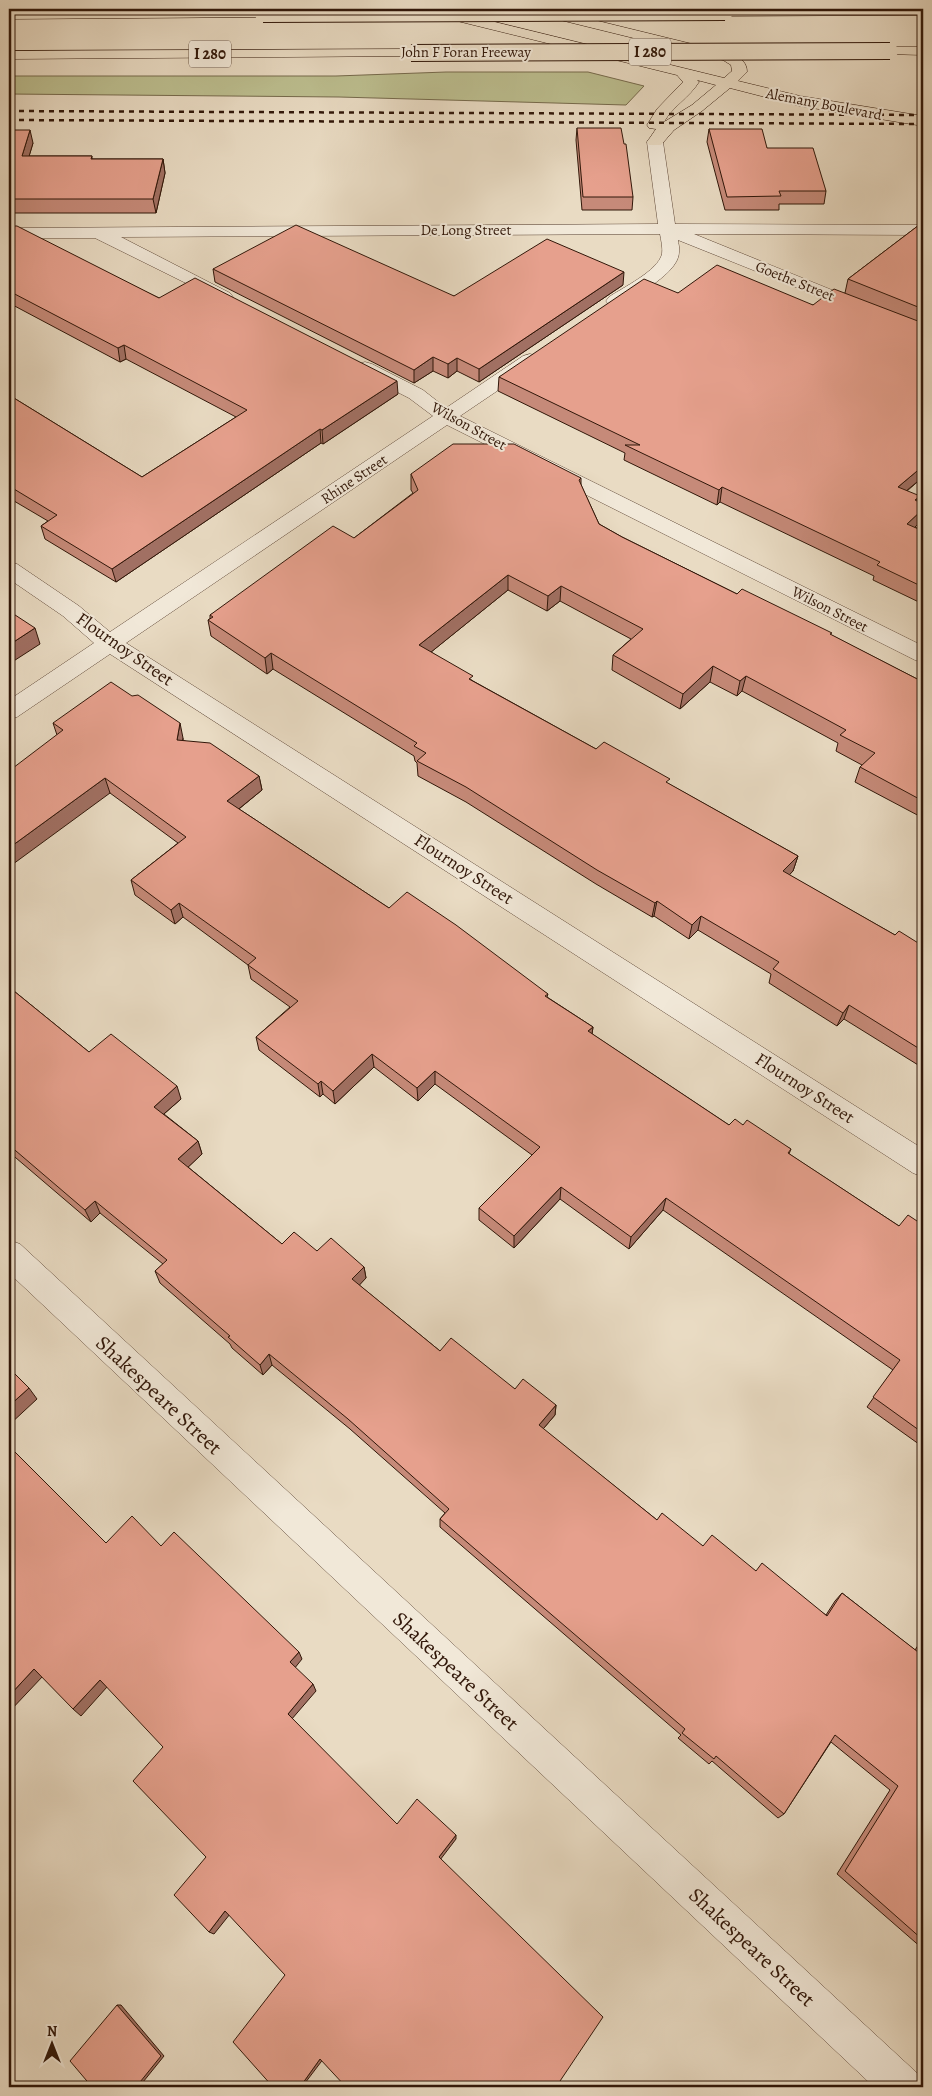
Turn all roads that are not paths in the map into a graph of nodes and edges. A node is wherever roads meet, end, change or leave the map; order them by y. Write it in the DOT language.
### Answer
graph roads {
  1 [pos="426,9"];
  2 [pos="532,9"];
  3 [pos="923,11"];
  4 [pos="9,15"];
  5 [pos="923,51"];
  6 [pos="9,55"];
  7 [pos="682,72"];
  8 [pos="726,84"];
  9 [pos="923,121"];
  10 [pos="655,142"];
  11 [pos="668,229"];
  12 [pos="923,230"];
  13 [pos="97,232"];
  14 [pos="9,233"];
  15 [pos="239,304"];
  16 [pos="604,309"];
  17 [pos="923,333"];
  18 [pos="546,349"];
  19 [pos="345,358"];
  20 [pos="445,416"];
  21 [pos="9,570"];
  22 [pos="109,643"];
  23 [pos="923,655"];
  24 [pos="9,711"];
  25 [pos="923,1164"];
  26 [pos="9,1254"];
  27 [pos="903,2087"];
  1 -- 7 [label="main road, Alemany Boulevard"];
  2 -- 8 [label="main road"];
  3 -- 4 [label="main road, I 280, bridge"];
  5 -- 6 [label="main road, John F Foran Freeway / I 280, bridge"];
  7 -- 8 [label="main road, Alemany Boulevard"];
  7 -- 10 [label="main road"];
  8 -- 9 [label="main road, Alemany Boulevard"];
  8 -- 10 [label="main road"];
  10 -- 11 [label="street"];
  11 -- 12 [label="street, De Long Street"];
  11 -- 13 [label="street, De Long Street"];
  11 -- 16 [label="street"];
  11 -- 17 [label="street, Goethe Street"];
  13 -- 14 [label="street, De Long Street"];
  13 -- 15 [label="street"];
  18 -- 20 [label="street, Rhine Street"];
  19 -- 20 [label="street, Wilson Street"];
  20 -- 22 [label="street, Rhine Street"];
  20 -- 23 [label="street, Wilson Street"];
  21 -- 22 [label="street, Flournoy Street"];
  22 -- 24 [label="street, Rhine Street"];
  22 -- 25 [label="street, Flournoy Street"];
  26 -- 27 [label="street, Shakespeare Street"];
}
